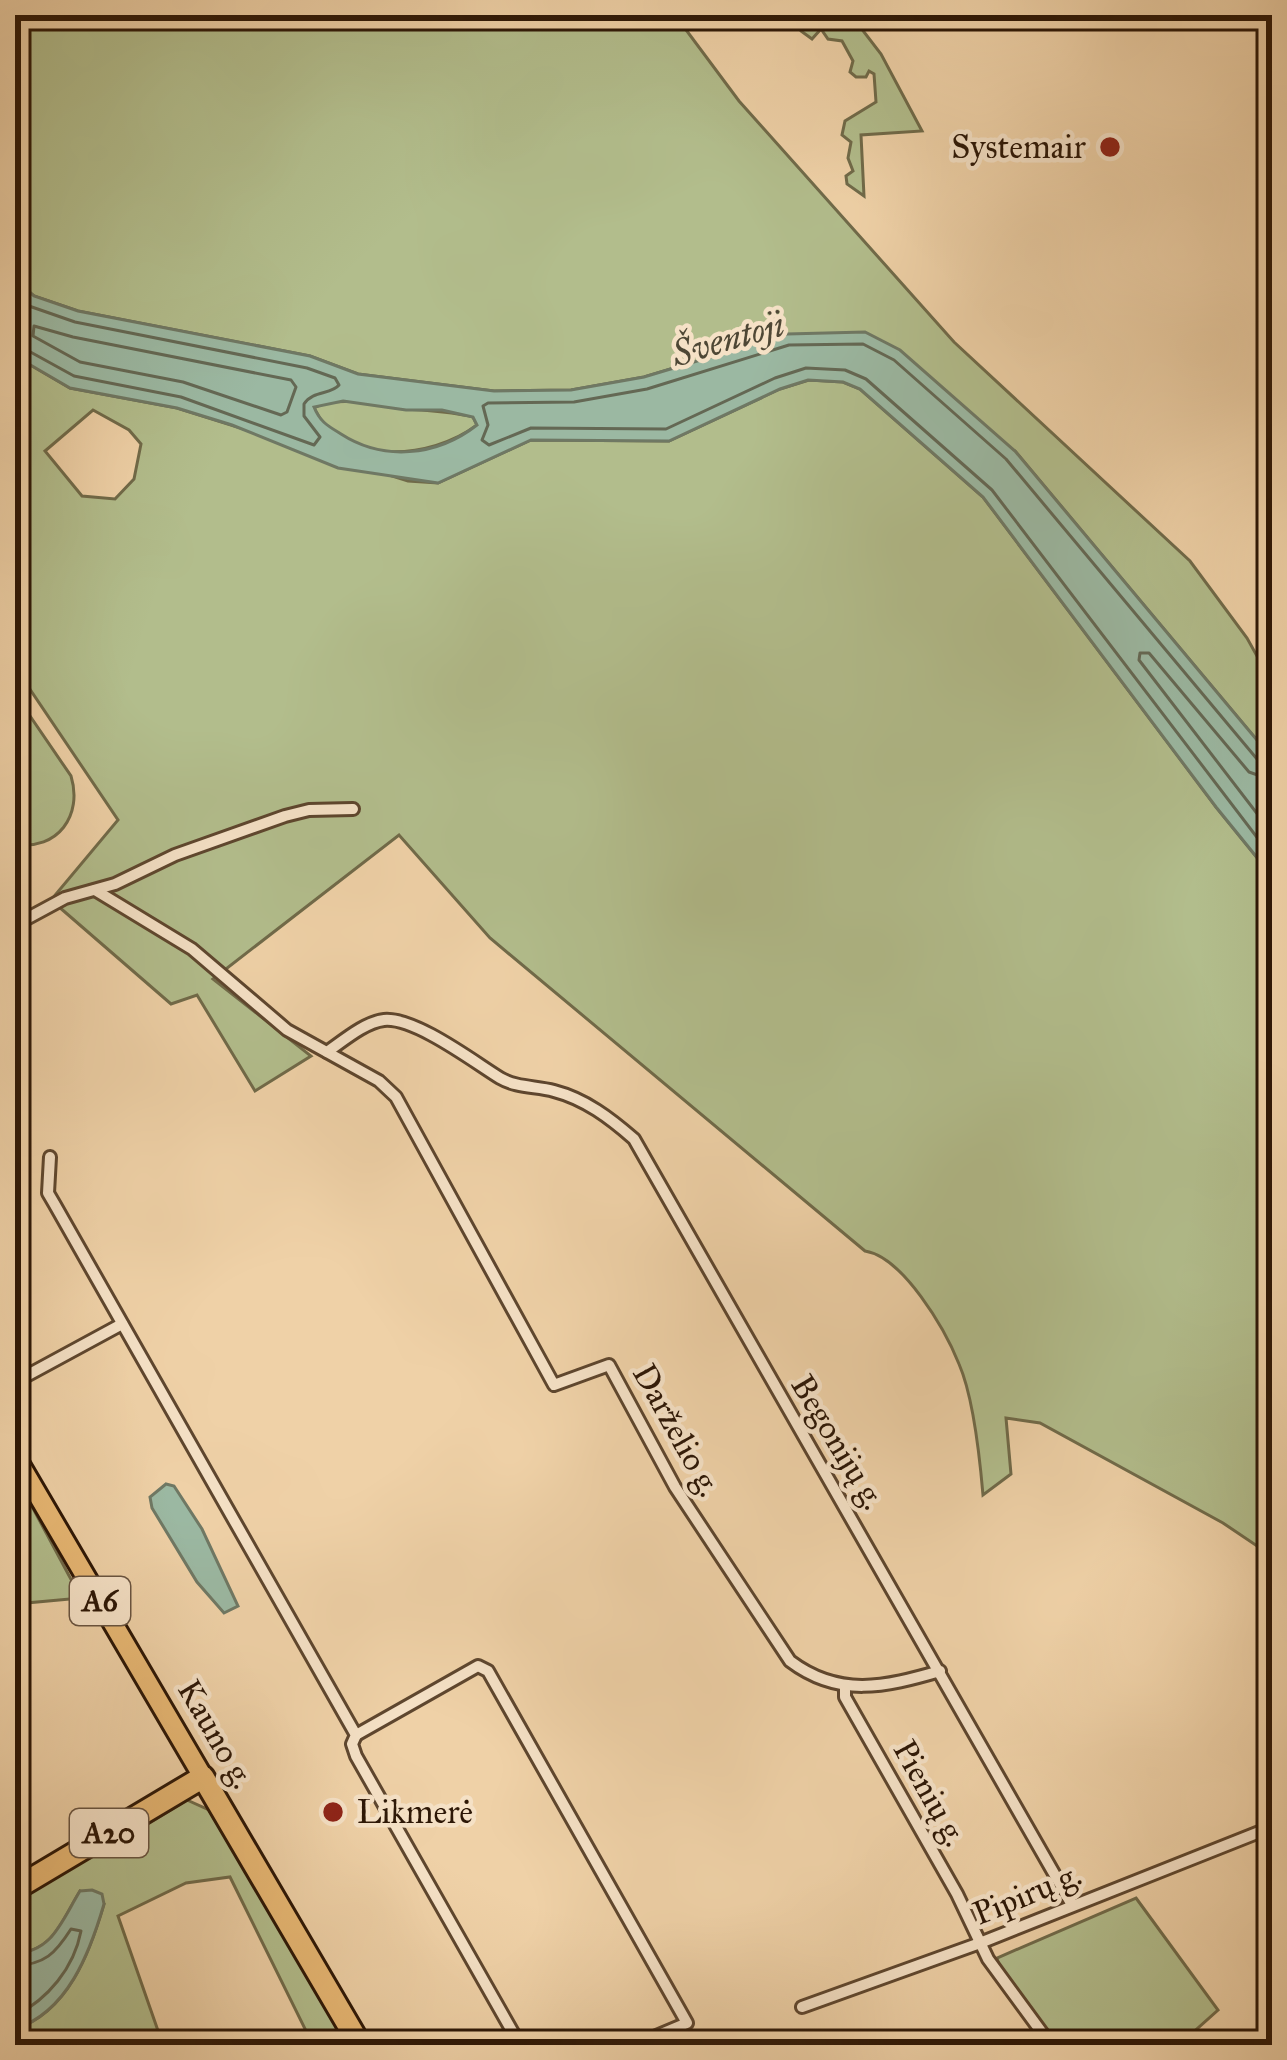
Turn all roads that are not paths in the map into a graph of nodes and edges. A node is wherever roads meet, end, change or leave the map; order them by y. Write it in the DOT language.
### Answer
graph roads {
  1 [pos="353,809"];
  2 [pos="95,890"];
  3 [pos="15,925"];
  4 [pos="327,1052"];
  5 [pos="50,1157"];
  6 [pos="122,1324"];
  7 [pos="15,1382"];
  8 [pos="15,1456"];
  9 [pos="940,1671"];
  10 [pos="845,1688"];
  11 [pos="356,1735"];
  12 [pos="203,1777"];
  13 [pos="1272,1827"];
  14 [pos="15,1889"];
  15 [pos="1072,1905"];
  16 [pos="980,1943"];
  17 [pos="802,2007"];
  18 [pos="360,2045"];
  19 [pos="520,2045"];
  20 [pos="635,2045"];
  21 [pos="1051,2045"];
  1 -- 2 [label="street"];
  2 -- 3 [label="street"];
  2 -- 4 [label="street"];
  4 -- 9 [label="street, Begonijų g."];
  4 -- 10 [label="street, Darželio g."];
  5 -- 6 [label="street"];
  6 -- 7 [label="street"];
  6 -- 11 [label="street"];
  8 -- 12 [label="main road, Kauno g. / A6"];
  9 -- 10 [label="street"];
  9 -- 15 [label="street, Begonijų g."];
  10 -- 16 [label="street, Pienių g."];
  11 -- 19 [label="street"];
  11 -- 20 [label="street"];
  12 -- 14 [label="highway, A20"];
  12 -- 18 [label="highway, Kauno g. / A6"];
  13 -- 15 [label="street, Pipirų g."];
  15 -- 16 [label="street, Pipirų g."];
  16 -- 17 [label="street, Pipirų g."];
  16 -- 21 [label="street, Pienių g."];
}
